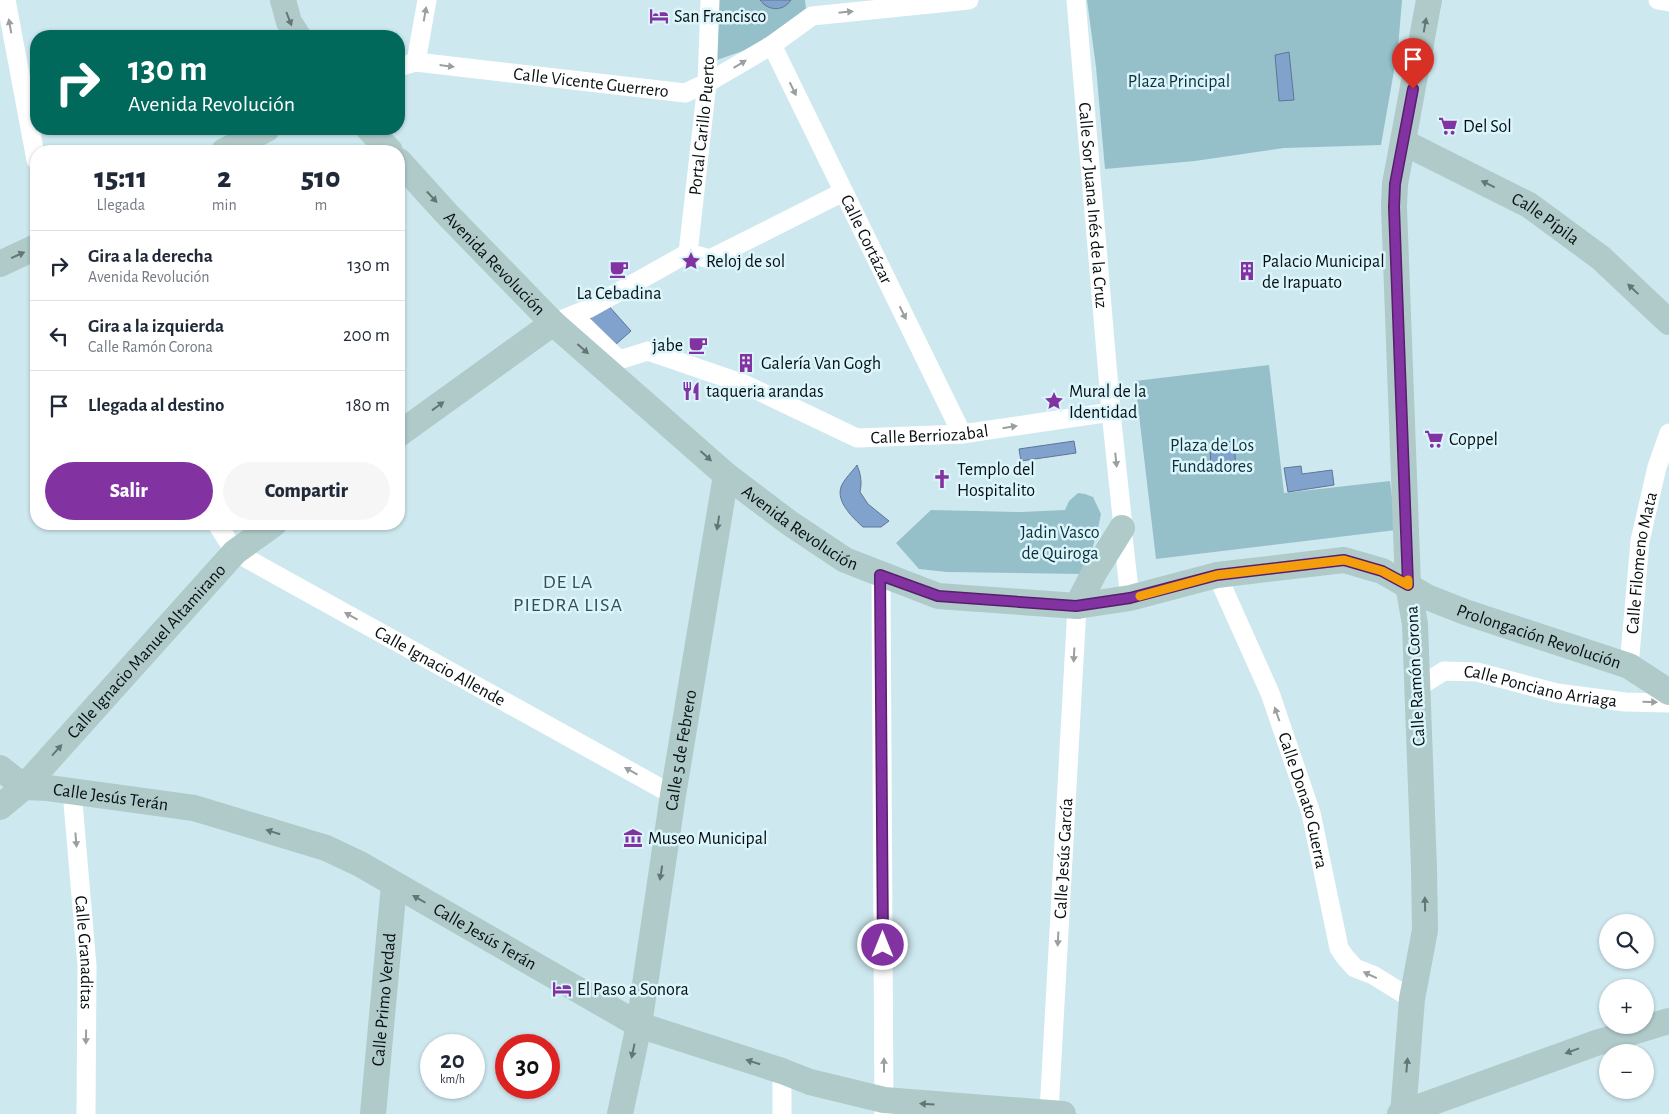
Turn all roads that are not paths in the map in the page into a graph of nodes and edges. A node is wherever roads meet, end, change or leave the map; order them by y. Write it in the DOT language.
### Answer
graph roads {
  1 [pos="6,0"];
  2 [pos="283,0"];
  3 [pos="427,0"];
  4 [pos="710,0"];
  5 [pos="969,0"];
  6 [pos="1076,0"];
  7 [pos="1429,0"];
  8 [pos="1658,0"];
  9 [pos="1669,2"];
  10 [pos="810,8"];
  11 [pos="294,30"];
  12 [pos="772,45"];
  13 [pos="8,63"];
  14 [pos="407,65"];
  15 [pos="707,83"];
  16 [pos="255,135"];
  17 [pos="375,135"];
  18 [pos="1403,142"];
  19 [pos="32,145"];
  20 [pos="236,145"];
  21 [pos="384,145"];
  22 [pos="405,168"];
  23 [pos="843,192"];
  24 [pos="30,250"];
  25 [pos="688,253"];
  26 [pos="0,264"];
  27 [pos="563,319"];
  28 [pos="1669,322"];
  29 [pos="1111,412"];
  30 [pos="405,430"];
  31 [pos="1669,433"];
  32 [pos="962,434"];
  33 [pos="726,475"];
  34 [pos="1122,528"];
  35 [pos="221,530"];
  36 [pos="266,530"];
  37 [pos="235,552"];
  38 [pos="880,575"];
  39 [pos="1217,575"];
  40 [pos="1408,585"];
  41 [pos="1130,598"];
  42 [pos="1076,606"];
  43 [pos="1629,666"];
  44 [pos="1417,688"];
  45 [pos="1669,692"];
  46 [pos="1669,703"];
  47 [pos="0,768"];
  48 [pos="24,787"];
  49 [pos="72,791"];
  50 [pos="673,794"];
  51 [pos="0,807"];
  52 [pos="394,885"];
  53 [pos="1412,999"];
  54 [pos="1669,1021"];
  55 [pos="639,1025"];
  56 [pos="782,1071"];
  57 [pos="884,1107"];
  58 [pos="1056,1113"];
  59 [pos="86,1114"];
  60 [pos="373,1114"];
  61 [pos="620,1114"];
  62 [pos="782,1114"];
  63 [pos="1402,1114"];
  13 -- 1 [label="street, one-way"];
  2 -- 11 [label="street, one-way"];
  14 -- 3 [label="street, one-way"];
  4 -- 15 [label="street, Portal Carillo Puerto"];
  10 -- 5 [label="street, one-way"];
  6 -- 29 [label="street, Calle Sor Juana Inés de la Cruz"];
  18 -- 7 [label="street, Calle Ramón Corona, one-way"];
  8 -- 9 [label="street"];
  10 -- 12 [label="street, Calle Vicente Guerrero"];
  15 -- 12 [label="street, Calle Vicente Guerrero, one-way"];
  12 -- 23 [label="street, Calle Cortázar, one-way"];
  13 -- 19 [label="street"];
  14 -- 15 [label="street, Calle Vicente Guerrero, one-way"];
  15 -- 25 [label="street, Portal Carillo Puerto"];
  16 -- 20 [label="street"];
  17 -- 21 [label="street"];
  28 -- 18 [label="street, Calle Pípila, one-way"];
  18 -- 40 [label="street, Calle Ramón Corona"];
  22 -- 27 [label="street, Avenida Revolución, one-way"];
  23 -- 25 [label="street"];
  23 -- 32 [label="street, Calle Cortázar, one-way"];
  26 -- 24 [label="street, one-way"];
  25 -- 27 [label="street"];
  30 -- 27 [label="street, one-way"];
  27 -- 32 [label="street, Calle Berriozabal"];
  27 -- 33 [label="street, Avenida Revolución, one-way"];
  32 -- 29 [label="street, Calle Berriozabal, one-way"];
  29 -- 34 [label="street, Calle Sor Juana Inés de la Cruz, one-way"];
  31 -- 43 [label="street, Calle Filomeno Mata"];
  33 -- 38 [label="street, Avenida Revolución"];
  33 -- 50 [label="street, Calle 5 de Febrero, one-way"];
  34 -- 41 [label="street, Calle Sor Juana Inés de la Cruz"];
  34 -- 42 [label="street"];
  35 -- 37 [label="street, Calle Ignacio Allende"];
  36 -- 37 [label="street, Calle Ignacio Manuel Altamirano"];
  48 -- 37 [label="street, Calle Ignacio Manuel Altamirano, one-way"];
  50 -- 37 [label="street, Calle Ignacio Allende, one-way"];
  38 -- 42 [label="street, Avenida Revolución"];
  57 -- 38 [label="street, one-way"];
  39 -- 40 [label="street, Avenida Revolución"];
  39 -- 41 [label="street, Avenida Revolución"];
  53 -- 39 [label="street, Calle Donato Guerra, one-way"];
  40 -- 43 [label="street, Prolongación Revolución"];
  40 -- 44 [label="street, Calle Ramón Corona"];
  41 -- 42 [label="street, Avenida Revolución"];
  42 -- 58 [label="street, Calle Jesús García, one-way"];
  43 -- 45 [label="street, Prolongación Revolución"];
  44 -- 46 [label="street, Calle Ponciano Arriaga, one-way"];
  53 -- 44 [label="street, Calle Ramón Corona, one-way"];
  47 -- 48 [label="street"];
  48 -- 49 [label="street, Calle Jesús Terán"];
  48 -- 51 [label="street, Calle Ignacio Manuel Altamirano"];
  52 -- 49 [label="street, Calle Jesús Terán, one-way"];
  49 -- 59 [label="street, Calle Granaditas, one-way"];
  50 -- 55 [label="street, Calle 5 de Febrero, one-way"];
  55 -- 52 [label="street, Calle Jesús Terán, one-way"];
  52 -- 60 [label="street, Calle Primo Verdad"];
  63 -- 53 [label="street, Calle Ramón Corona, one-way"];
  54 -- 63 [label="street, one-way"];
  56 -- 55 [label="street, Calle Jesús Terán, one-way"];
  55 -- 61 [label="street, Calle 5 de Febrero, one-way"];
  56 -- 57 [label="street, Calle Jesús Terán"];
  56 -- 62 [label="street"];
  58 -- 57 [label="street, Calle Jesús Terán, one-way"];
}
